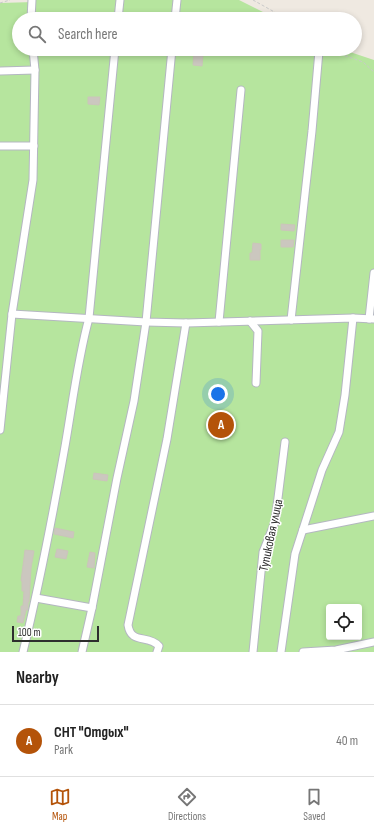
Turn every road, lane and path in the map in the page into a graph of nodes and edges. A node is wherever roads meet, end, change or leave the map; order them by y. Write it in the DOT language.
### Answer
graph roads {
  1 [pos="10,0"];
  2 [pos="32,0"];
  3 [pos="120,0"];
  4 [pos="177,0"];
  5 [pos="253,0"];
  6 [pos="0,3"];
  7 [pos="31,12"];
  8 [pos="119,12"];
  9 [pos="176,12"];
  10 [pos="274,12"];
  11 [pos="34,56"];
  12 [pos="113,56"];
  13 [pos="171,56"];
  14 [pos="321,56"];
  15 [pos="342,56"];
  16 [pos="35,70"];
  17 [pos="0,72"];
  18 [pos="374,72"];
  19 [pos="241,90"];
  20 [pos="0,146"];
  21 [pos="34,146"];
  22 [pos="374,273"];
  23 [pos="12,314"];
  24 [pos="89,318"];
  25 [pos="353,318"];
  26 [pos="372,319"];
  27 [pos="291,320"];
  28 [pos="250,321"];
  29 [pos="146,322"];
  30 [pos="219,322"];
  31 [pos="186,323"];
  32 [pos="256,384"];
  33 [pos="0,430"];
  34 [pos="285,442"];
  35 [pos="374,516"];
  36 [pos="303,530"];
  37 [pos="36,598"];
  38 [pos="92,608"];
  39 [pos="374,642"];
  40 [pos="23,652"];
  41 [pos="82,652"];
  42 [pos="157,652"];
  43 [pos="253,652"];
  44 [pos="281,652"];
  45 [pos="303,652"];
  1 -- 6 [label="path"];
  2 -- 7 [label="street"];
  3 -- 8 [label="street"];
  4 -- 9 [label="street"];
  5 -- 10 [label="path"];
  11 -- 16 [label="street"];
  12 -- 24 [label="street"];
  13 -- 29 [label="street"];
  14 -- 27 [label="street"];
  15 -- 18 [label="path"];
  16 -- 17 [label="street"];
  16 -- 21 [label="street"];
  19 -- 30 [label="street"];
  20 -- 21 [label="street"];
  21 -- 23 [label="street"];
  22 -- 26 [label="street"];
  23 -- 24 [label="street"];
  23 -- 33 [label="street"];
  24 -- 29 [label="street"];
  24 -- 37 [label="street"];
  25 -- 26 [label="street"];
  25 -- 27 [label="street"];
  25 -- 36 [label="street"];
  27 -- 28 [label="street"];
  28 -- 30 [label="street"];
  28 -- 32 [label="street"];
  29 -- 31 [label="street"];
  29 -- 38 [label="street"];
  30 -- 31 [label="street"];
  31 -- 42 [label="street"];
  34 -- 43 [label="street, Тупиковая улица"];
  35 -- 36 [label="street"];
  36 -- 44 [label="street"];
  37 -- 38 [label="street"];
  37 -- 40 [label="street"];
  38 -- 41 [label="street"];
  39 -- 45 [label="street"];
}
